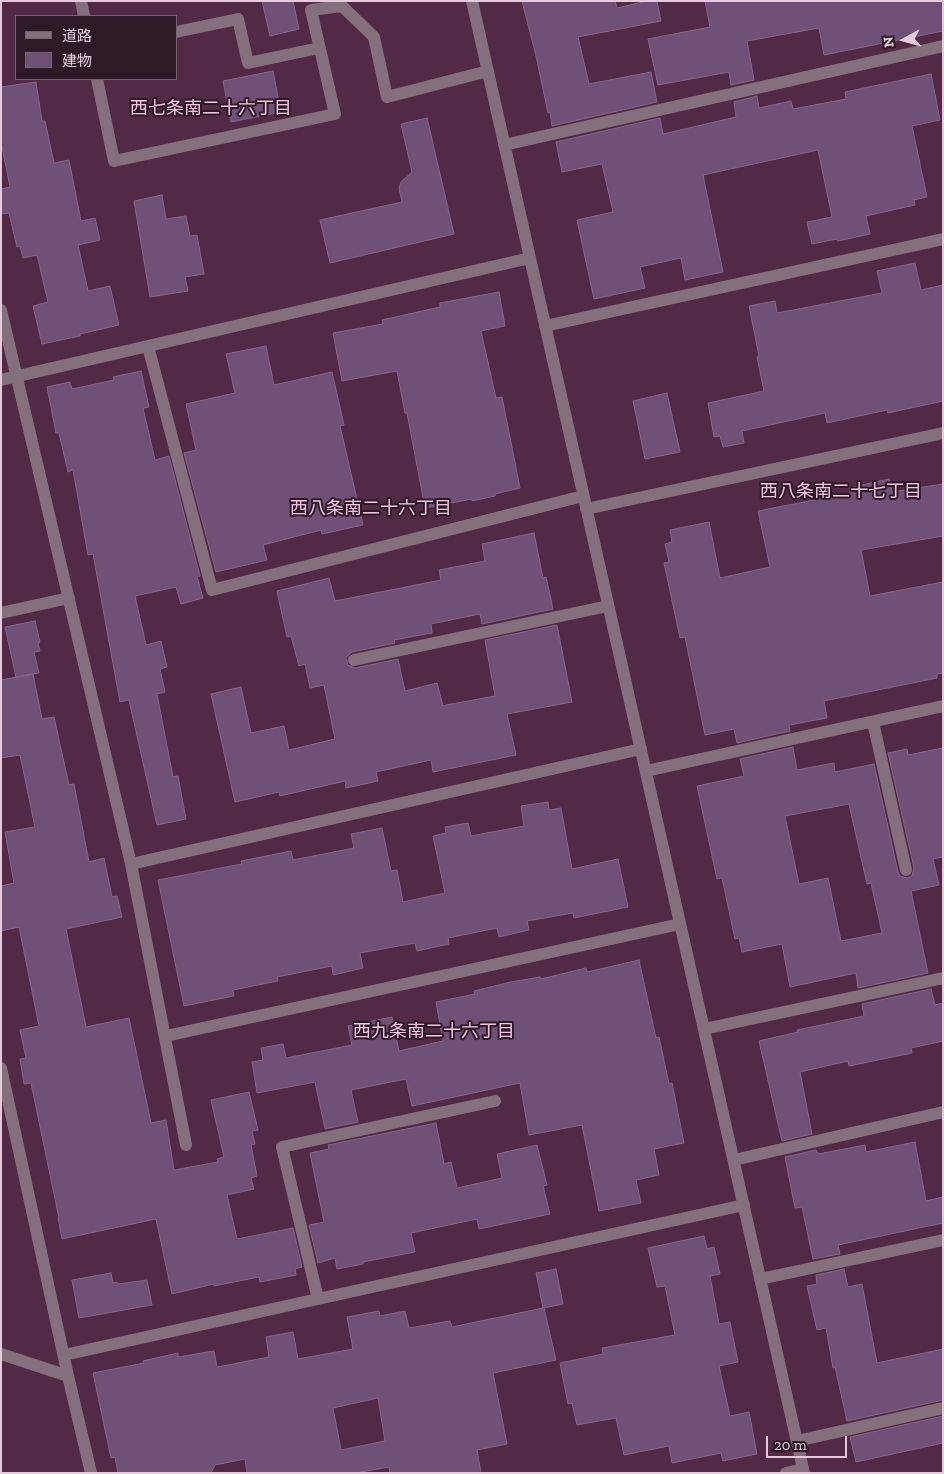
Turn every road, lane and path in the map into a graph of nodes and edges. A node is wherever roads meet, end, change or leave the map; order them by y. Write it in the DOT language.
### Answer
graph roads {
  1 [pos="81,1"];
  2 [pos="472,1"];
  3 [pos="84,15"];
  4 [pos="178,32"];
  5 [pos="943,46"];
  6 [pos="319,48"];
  7 [pos="488,71"];
  8 [pos="97,80"];
  9 [pos="504,145"];
  10 [pos="943,239"];
  11 [pos="530,258"];
  12 [pos="1,310"];
  13 [pos="545,326"];
  14 [pos="148,346"];
  15 [pos="17,377"];
  16 [pos="1,380"];
  17 [pos="943,433"];
  18 [pos="583,496"];
  19 [pos="586,509"];
  20 [pos="69,598"];
  21 [pos="608,606"];
  22 [pos="1,614"];
  23 [pos="354,660"];
  24 [pos="943,706"];
  25 [pos="873,722"];
  26 [pos="641,749"];
  27 [pos="646,771"];
  28 [pos="131,864"];
  29 [pos="906,870"];
  30 [pos="680,924"];
  31 [pos="943,978"];
  32 [pos="704,1030"];
  33 [pos="166,1036"];
  34 [pos="1,1068"];
  35 [pos="4,1098"];
  36 [pos="495,1100"];
  37 [pos="943,1112"];
  38 [pos="186,1145"];
  39 [pos="734,1160"];
  40 [pos="744,1205"];
  41 [pos="943,1240"];
  42 [pos="760,1279"];
  43 [pos="318,1299"];
  44 [pos="1,1354"];
  45 [pos="64,1355"];
  46 [pos="68,1376"];
  47 [pos="943,1408"];
  48 [pos="797,1440"];
  49 [pos="804,1471"];
  50 [pos="91,1473"];
  51 [pos="786,1473"];
  1 -- 3 [label="street"];
  2 -- 7 [label="street"];
  4 -- 6 [label="street"];
  5 -- 9 [label="street"];
  6 -- 7 [label="street"];
  6 -- 8 [label="street"];
  7 -- 9 [label="street"];
  9 -- 11 [label="street"];
  10 -- 13 [label="street"];
  11 -- 13 [label="street"];
  11 -- 14 [label="street"];
  12 -- 15 [label="street"];
  13 -- 18 [label="street"];
  14 -- 15 [label="street"];
  14 -- 18 [label="street"];
  15 -- 16 [label="street"];
  15 -- 20 [label="street"];
  17 -- 19 [label="street"];
  18 -- 19 [label="street"];
  19 -- 21 [label="street"];
  20 -- 22 [label="street"];
  20 -- 28 [label="street"];
  21 -- 23 [label="street"];
  21 -- 26 [label="street"];
  24 -- 25 [label="street"];
  25 -- 27 [label="street"];
  25 -- 29 [label="street"];
  26 -- 27 [label="street"];
  26 -- 28 [label="street"];
  27 -- 30 [label="street"];
  28 -- 33 [label="street"];
  30 -- 32 [label="street"];
  30 -- 33 [label="street"];
  31 -- 32 [label="street"];
  32 -- 39 [label="street"];
  33 -- 38 [label="street"];
  34 -- 35 [label="street"];
  35 -- 45 [label="street"];
  36 -- 43 [label="street"];
  37 -- 39 [label="street"];
  39 -- 40 [label="street"];
  40 -- 42 [label="street"];
  40 -- 43 [label="street"];
  41 -- 42 [label="street"];
  42 -- 48 [label="street"];
  43 -- 45 [label="street"];
  44 -- 46 [label="street"];
  45 -- 46 [label="street"];
  46 -- 50 [label="street"];
  47 -- 48 [label="street"];
  48 -- 49 [label="street"];
  49 -- 51 [label="street"];
}
